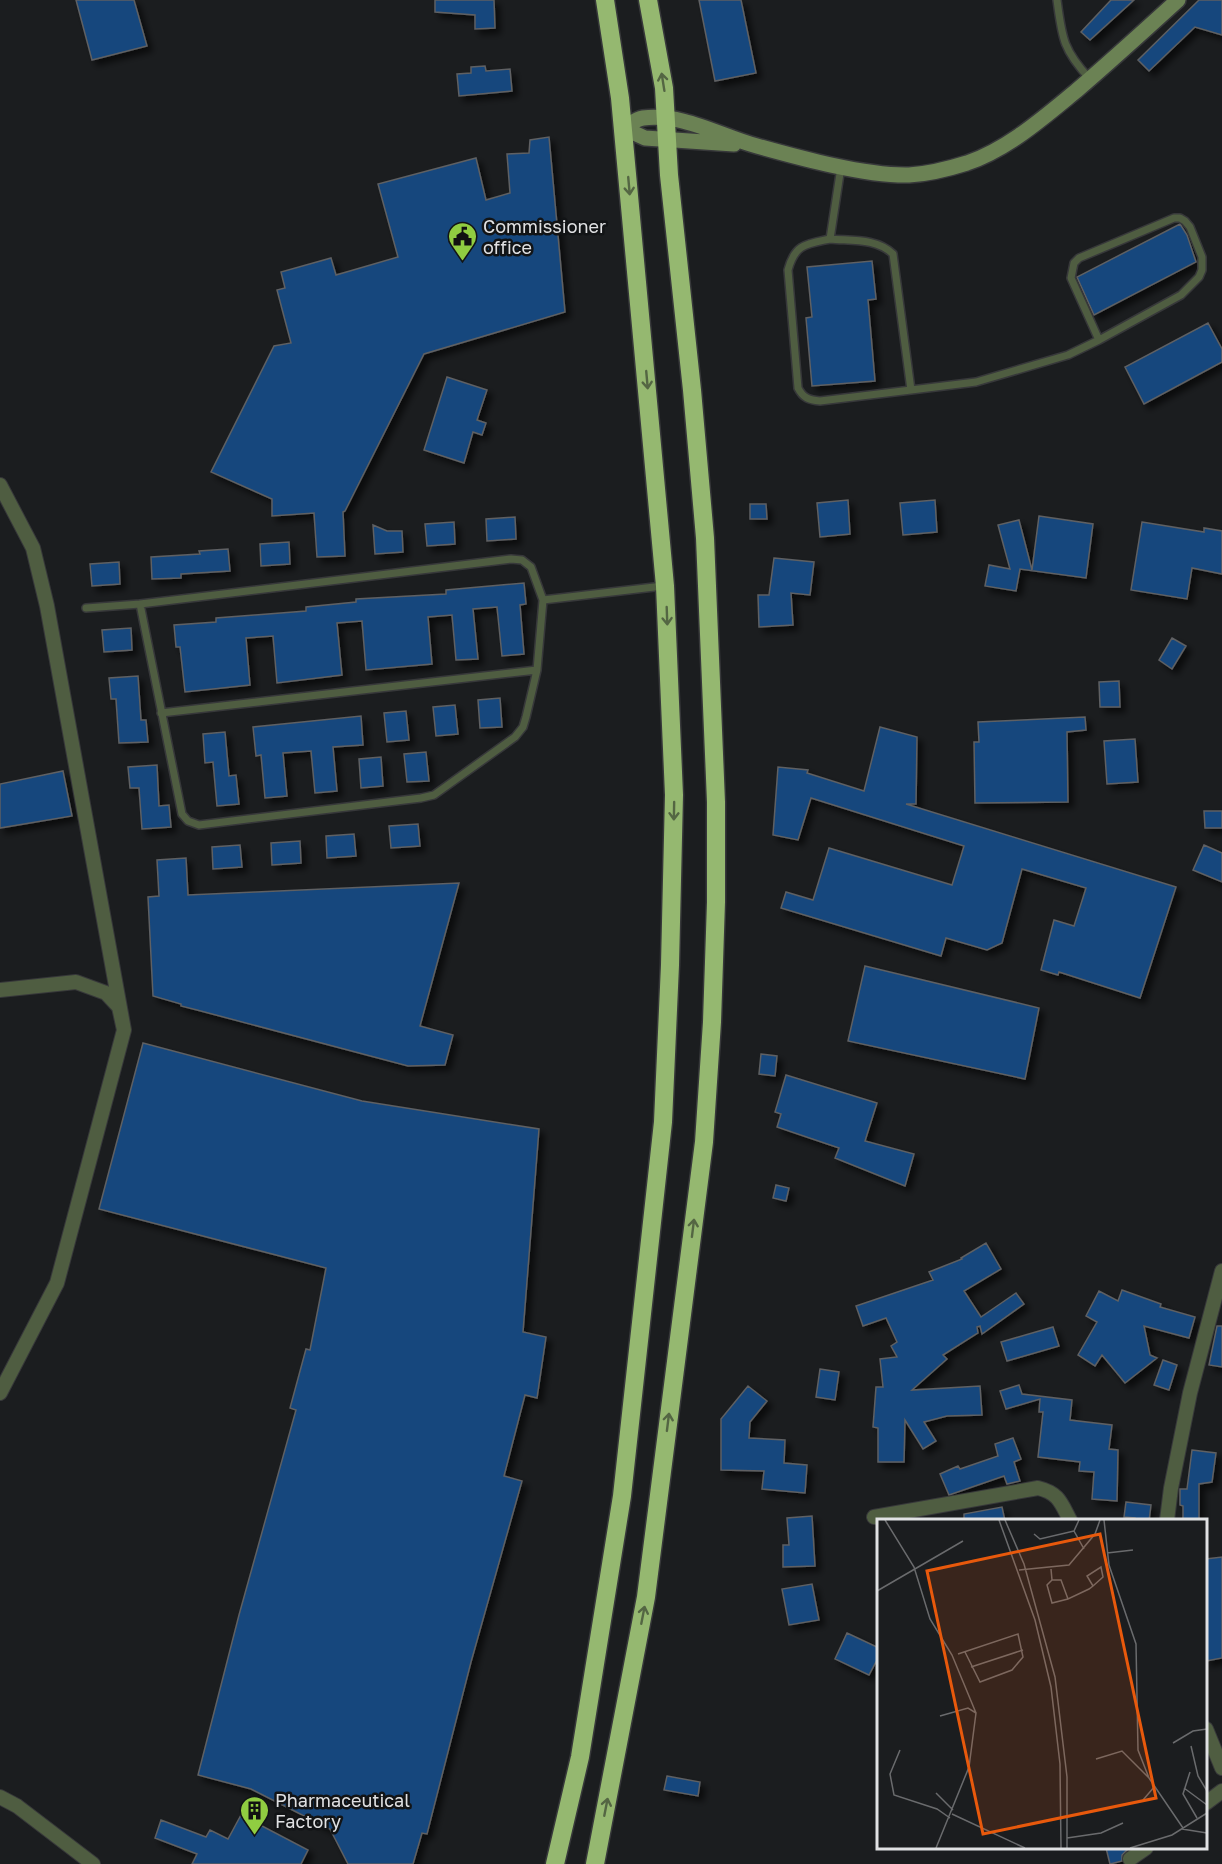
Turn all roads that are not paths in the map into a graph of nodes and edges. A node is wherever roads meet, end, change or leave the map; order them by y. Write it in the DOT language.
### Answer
graph roads {
  1 [pos="605,0"];
  2 [pos="648,0"];
  3 [pos="1057,0"];
  4 [pos="1178,0"];
  5 [pos="1090,79"];
  6 [pos="666,119"];
  7 [pos="623,128"];
  8 [pos="666,141"];
  9 [pos="755,146"];
  10 [pos="841,166"];
  11 [pos="830,239"];
  12 [pos="1099,340"];
  13 [pos="911,390"];
  14 [pos="0,485"];
  15 [pos="665,586"];
  16 [pos="543,600"];
  17 [pos="140,604"];
  18 [pos="86,608"];
  19 [pos="537,670"];
  20 [pos="161,713"];
  21 [pos="0,990"];
  22 [pos="124,1030"];
  23 [pos="1222,1271"];
  24 [pos="0,1393"];
  25 [pos="874,1517"];
  26 [pos="1069,1519"];
  27 [pos="1167,1519"];
  28 [pos="1207,1731"];
  29 [pos="1222,1768"];
  30 [pos="1222,1791"];
  31 [pos="0,1797"];
  32 [pos="1207,1802"];
  33 [pos="1145,1849"];
  34 [pos="1130,1859"];
  35 [pos="93,1864"];
  36 [pos="555,1864"];
  37 [pos="596,1864"];
  1 -- 7 [label="highway"];
  6 -- 2 [label="highway, one-way"];
  3 -- 5 [label="lane"];
  4 -- 5 [label="street"];
  5 -- 10 [label="street"];
  6 -- 7 [label="street"];
  6 -- 8 [label="highway"];
  6 -- 9 [label="street"];
  7 -- 8 [label="street"];
  7 -- 15 [label="highway, one-way"];
  8 -- 9 [label="street"];
  37 -- 8 [label="highway, one-way"];
  9 -- 10 [label="street"];
  10 -- 11 [label="lane"];
  11 -- 13 [label="lane"];
  11 -- 13 [label="lane"];
  12 -- 12 [label="lane"];
  12 -- 13 [label="lane"];
  14 -- 22 [label="street"];
  15 -- 16 [label="lane"];
  15 -- 36 [label="highway, one-way"];
  16 -- 17 [label="lane"];
  16 -- 19 [label="lane"];
  17 -- 18 [label="lane"];
  17 -- 20 [label="lane"];
  19 -- 20 [label="lane"];
  19 -- 20 [label="lane"];
  21 -- 22 [label="street"];
  22 -- 24 [label="street"];
  23 -- 27 [label="street"];
  25 -- 26 [label="street"];
  28 -- 29 [label="street"];
  30 -- 32 [label="street"];
  31 -- 35 [label="street"];
  33 -- 34 [label="street"];
}
